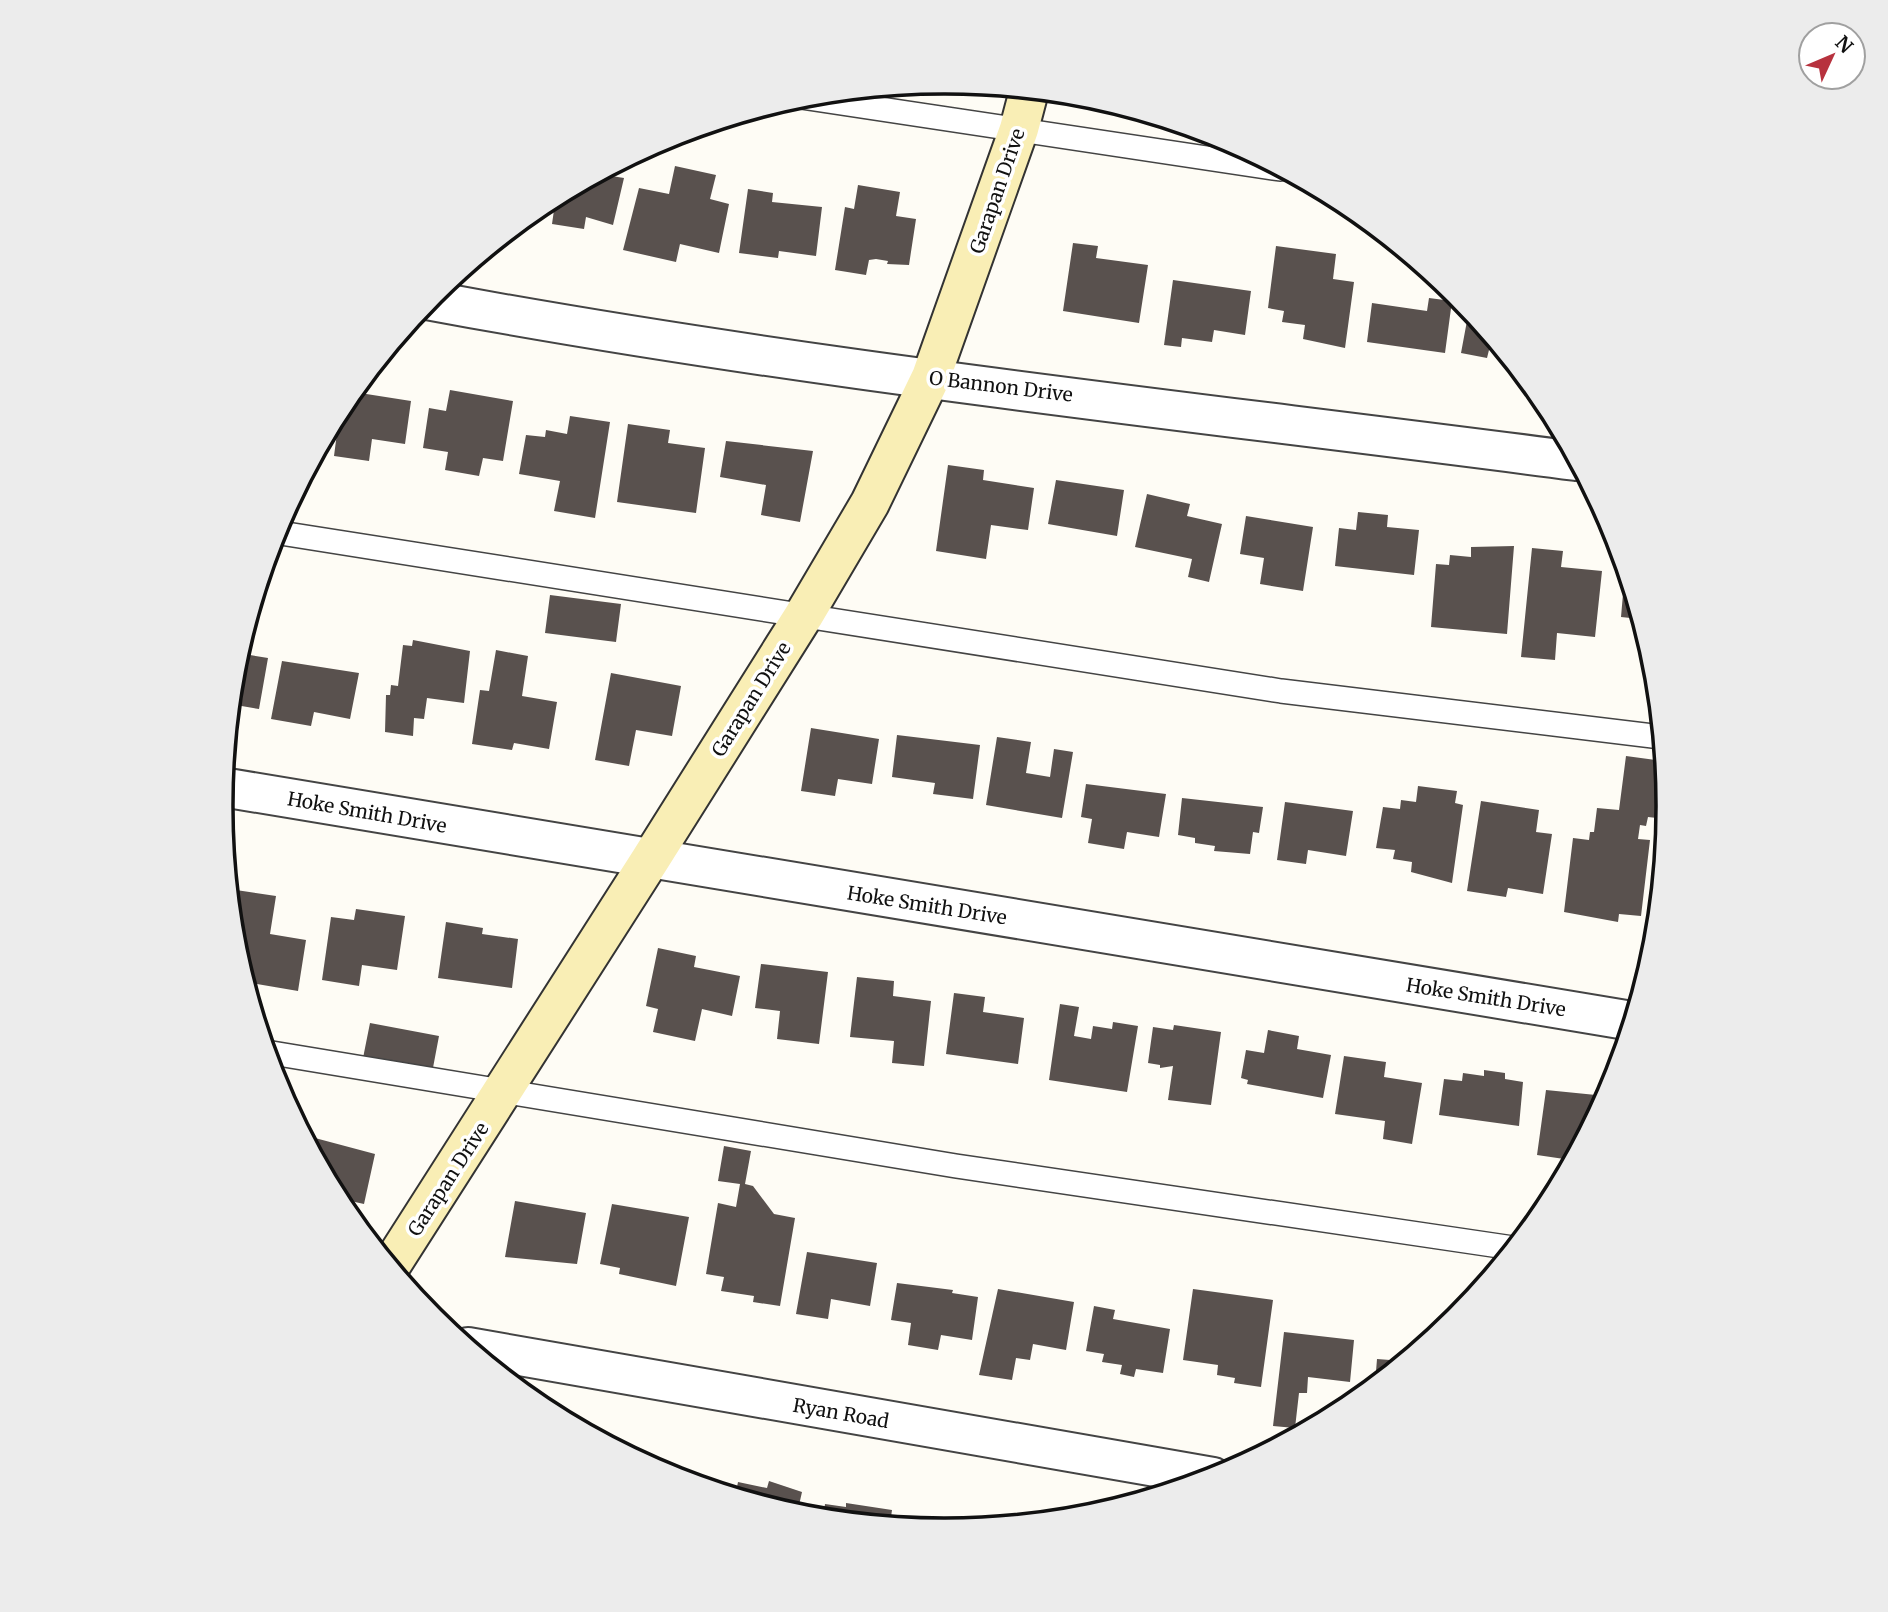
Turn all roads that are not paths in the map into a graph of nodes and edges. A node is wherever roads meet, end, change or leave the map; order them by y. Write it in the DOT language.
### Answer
graph roads {
  1 [pos="1027,100"];
  2 [pos="839,103"];
  3 [pos="1019,130"];
  4 [pos="1252,165"];
  5 [pos="441,303"];
  6 [pos="931,377"];
  7 [pos="1565,460"];
  8 [pos="287,534"];
  9 [pos="804,615"];
  10 [pos="1651,736"];
  11 [pos="233,790"];
  12 [pos="650,860"];
  13 [pos="1622,1019"];
  14 [pos="277,1054"];
  15 [pos="505,1092"];
  16 [pos="1502,1246"];
  17 [pos="396,1258"];
  18 [pos="486,1350"];
  19 [pos="1191,1473"];
  1 -- 3 [label="street, Garapan Drive"];
  2 -- 3 [label="lane"];
  3 -- 4 [label="lane"];
  3 -- 6 [label="street, Garapan Drive"];
  5 -- 6 [label="street, O Bannon Drive"];
  6 -- 7 [label="street, O Bannon Drive"];
  6 -- 9 [label="street, Garapan Drive"];
  8 -- 9 [label="lane"];
  9 -- 10 [label="lane"];
  9 -- 12 [label="street, Garapan Drive"];
  11 -- 12 [label="street, Hoke Smith Drive"];
  12 -- 13 [label="street, Hoke Smith Drive"];
  12 -- 15 [label="street, Garapan Drive"];
  14 -- 15 [label="lane"];
  15 -- 16 [label="lane"];
  15 -- 17 [label="street, Garapan Drive"];
  18 -- 19 [label="street, Ryan Road"];
}
